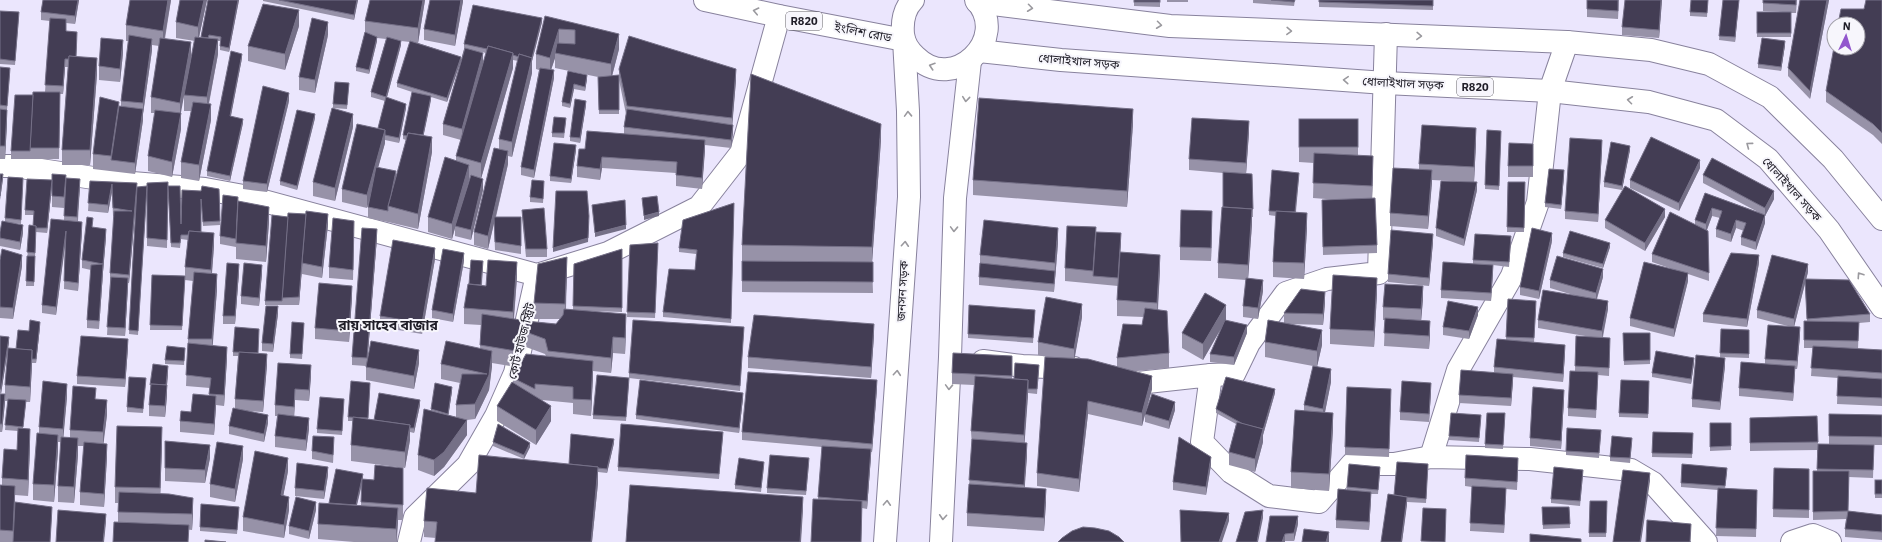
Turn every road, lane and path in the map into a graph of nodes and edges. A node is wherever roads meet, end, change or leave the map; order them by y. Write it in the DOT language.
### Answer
graph roads {
  1 [pos="705,0"];
  2 [pos="913,0"];
  3 [pos="977,1"];
  4 [pos="779,16"];
  5 [pos="1386,34"];
  6 [pos="904,40"];
  7 [pos="1567,42"];
  8 [pos="975,56"];
  9 [pos="1385,83"];
  10 [pos="1550,91"];
  11 [pos="0,166"];
  12 [pos="1882,219"];
  13 [pos="537,275"];
  14 [pos="1882,307"];
  15 [pos="950,357"];
  16 [pos="1211,375"];
  17 [pos="1431,457"];
  18 [pos="409,542"];
  19 [pos="885,542"];
  20 [pos="941,542"];
  21 [pos="1706,542"];
  22 [pos="1792,542"];
  23 [pos="1830,542"];
  4 -- 1 [label="main road, ইংলিশ রোড / R820, one-way"];
  2 -- 6 [label="main road, জনসন সড়ক"];
  3 -- 5 [label="main road, one-way"];
  3 -- 8 [label="main road"];
  4 -- 6 [label="main road, ইংলিশ রোড / R820"];
  4 -- 13 [label="main road"];
  5 -- 7 [label="main road, one-way"];
  5 -- 9 [label="main road"];
  8 -- 6 [label="main road, one-way"];
  19 -- 6 [label="main road, জনসন সড়ক, one-way"];
  7 -- 10 [label="main road"];
  7 -- 12 [label="main road"];
  9 -- 8 [label="main road, ধোলাইখাল সড়ক / R820, one-way"];
  8 -- 15 [label="main road, one-way"];
  9 -- 10 [label="main road, ধোলাইখাল সড়ক / R820"];
  9 -- 16 [label="main road"];
  14 -- 10 [label="main road, ধোলাইখাল সড়ক / R820, one-way"];
  10 -- 17 [label="main road"];
  11 -- 13 [label="main road"];
  13 -- 18 [label="main road, কোর্ট হাউজ স্ট্রিট"];
  15 -- 16 [label="main road"];
  15 -- 20 [label="main road, one-way"];
  16 -- 17 [label="main road"];
  17 -- 21 [label="main road"];
  22 -- 23 [label="main road"];
}
